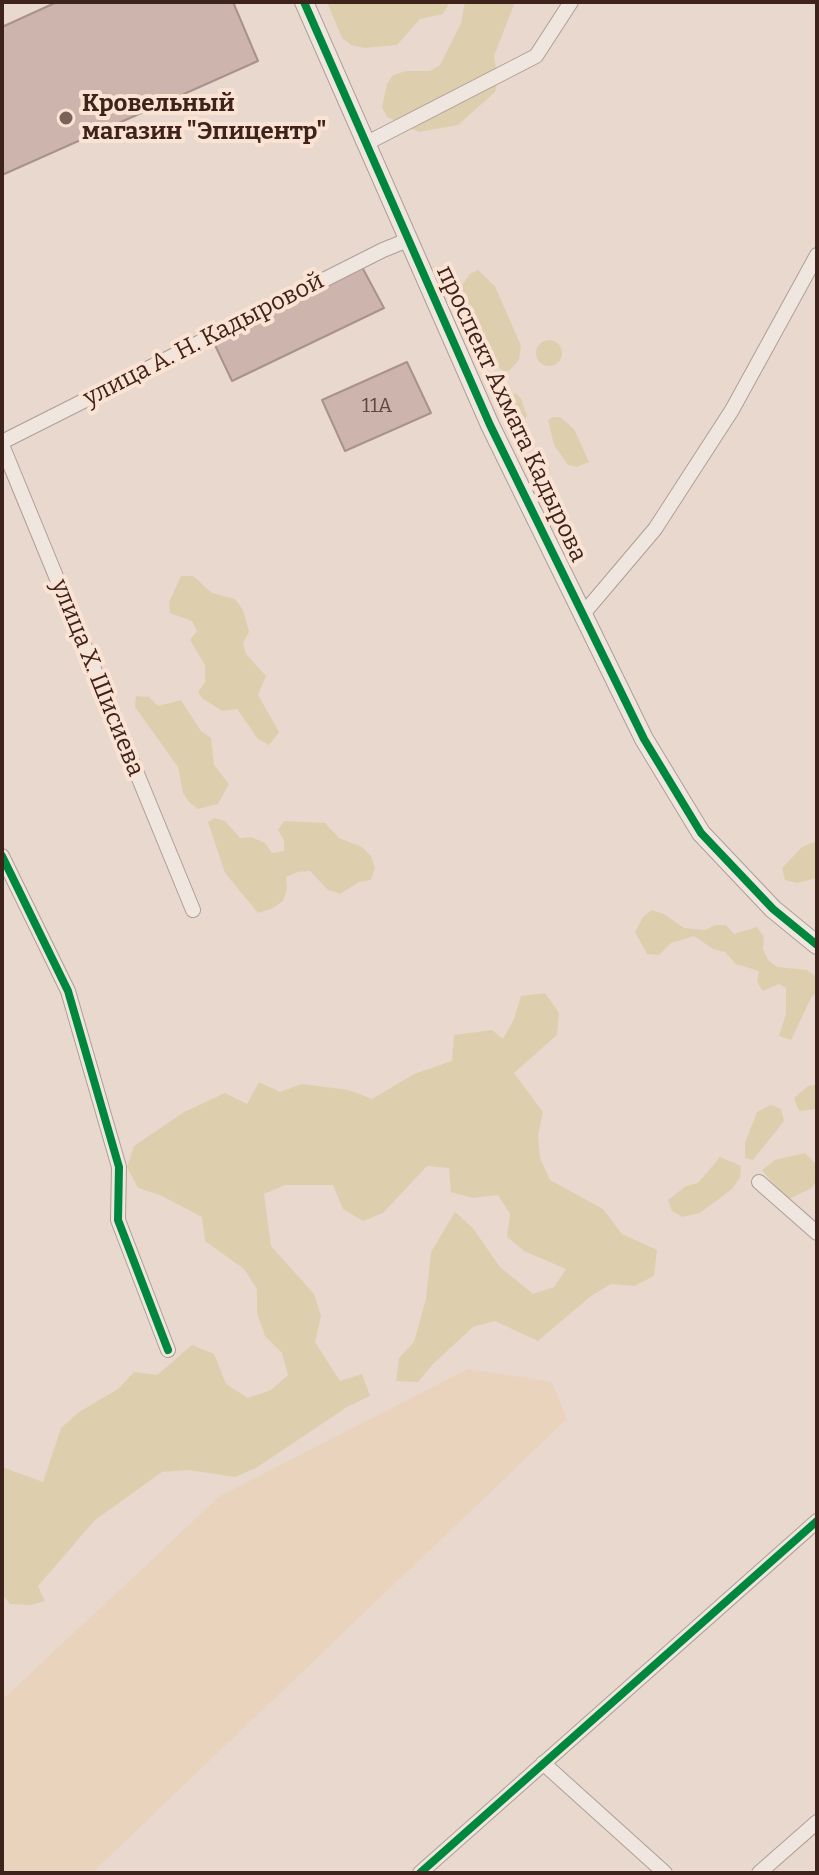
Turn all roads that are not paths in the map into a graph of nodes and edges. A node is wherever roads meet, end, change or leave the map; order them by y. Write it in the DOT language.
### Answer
graph roads {
  1 [pos="304,2"];
  2 [pos="571,2"];
  3 [pos="365,144"];
  4 [pos="408,240"];
  5 [pos="817,255"];
  6 [pos="2,444"];
  7 [pos="583,614"];
  8 [pos="2,856"];
  9 [pos="193,910"];
  10 [pos="817,945"];
  11 [pos="759,1182"];
  12 [pos="817,1233"];
  13 [pos="168,1350"];
  14 [pos="817,1521"];
  15 [pos="543,1763"];
  16 [pos="817,1822"];
  17 [pos="420,1873"];
  18 [pos="665,1873"];
  19 [pos="759,1873"];
  1 -- 3 [label="street, проспект Ахмата Кадырова"];
  2 -- 3 [label="street"];
  3 -- 4 [label="street, проспект Ахмата Кадырова"];
  4 -- 6 [label="street, улица А. Н. Кадыровой"];
  4 -- 7 [label="street, проспект Ахмата Кадырова"];
  5 -- 7 [label="street"];
  6 -- 9 [label="street, улица Х. Шисиева"];
  7 -- 10 [label="street, проспект Ахмата Кадырова"];
  8 -- 13 [label="street"];
  11 -- 12 [label="street"];
  14 -- 15 [label="street"];
  15 -- 17 [label="street"];
  15 -- 18 [label="street"];
  16 -- 19 [label="street"];
}
